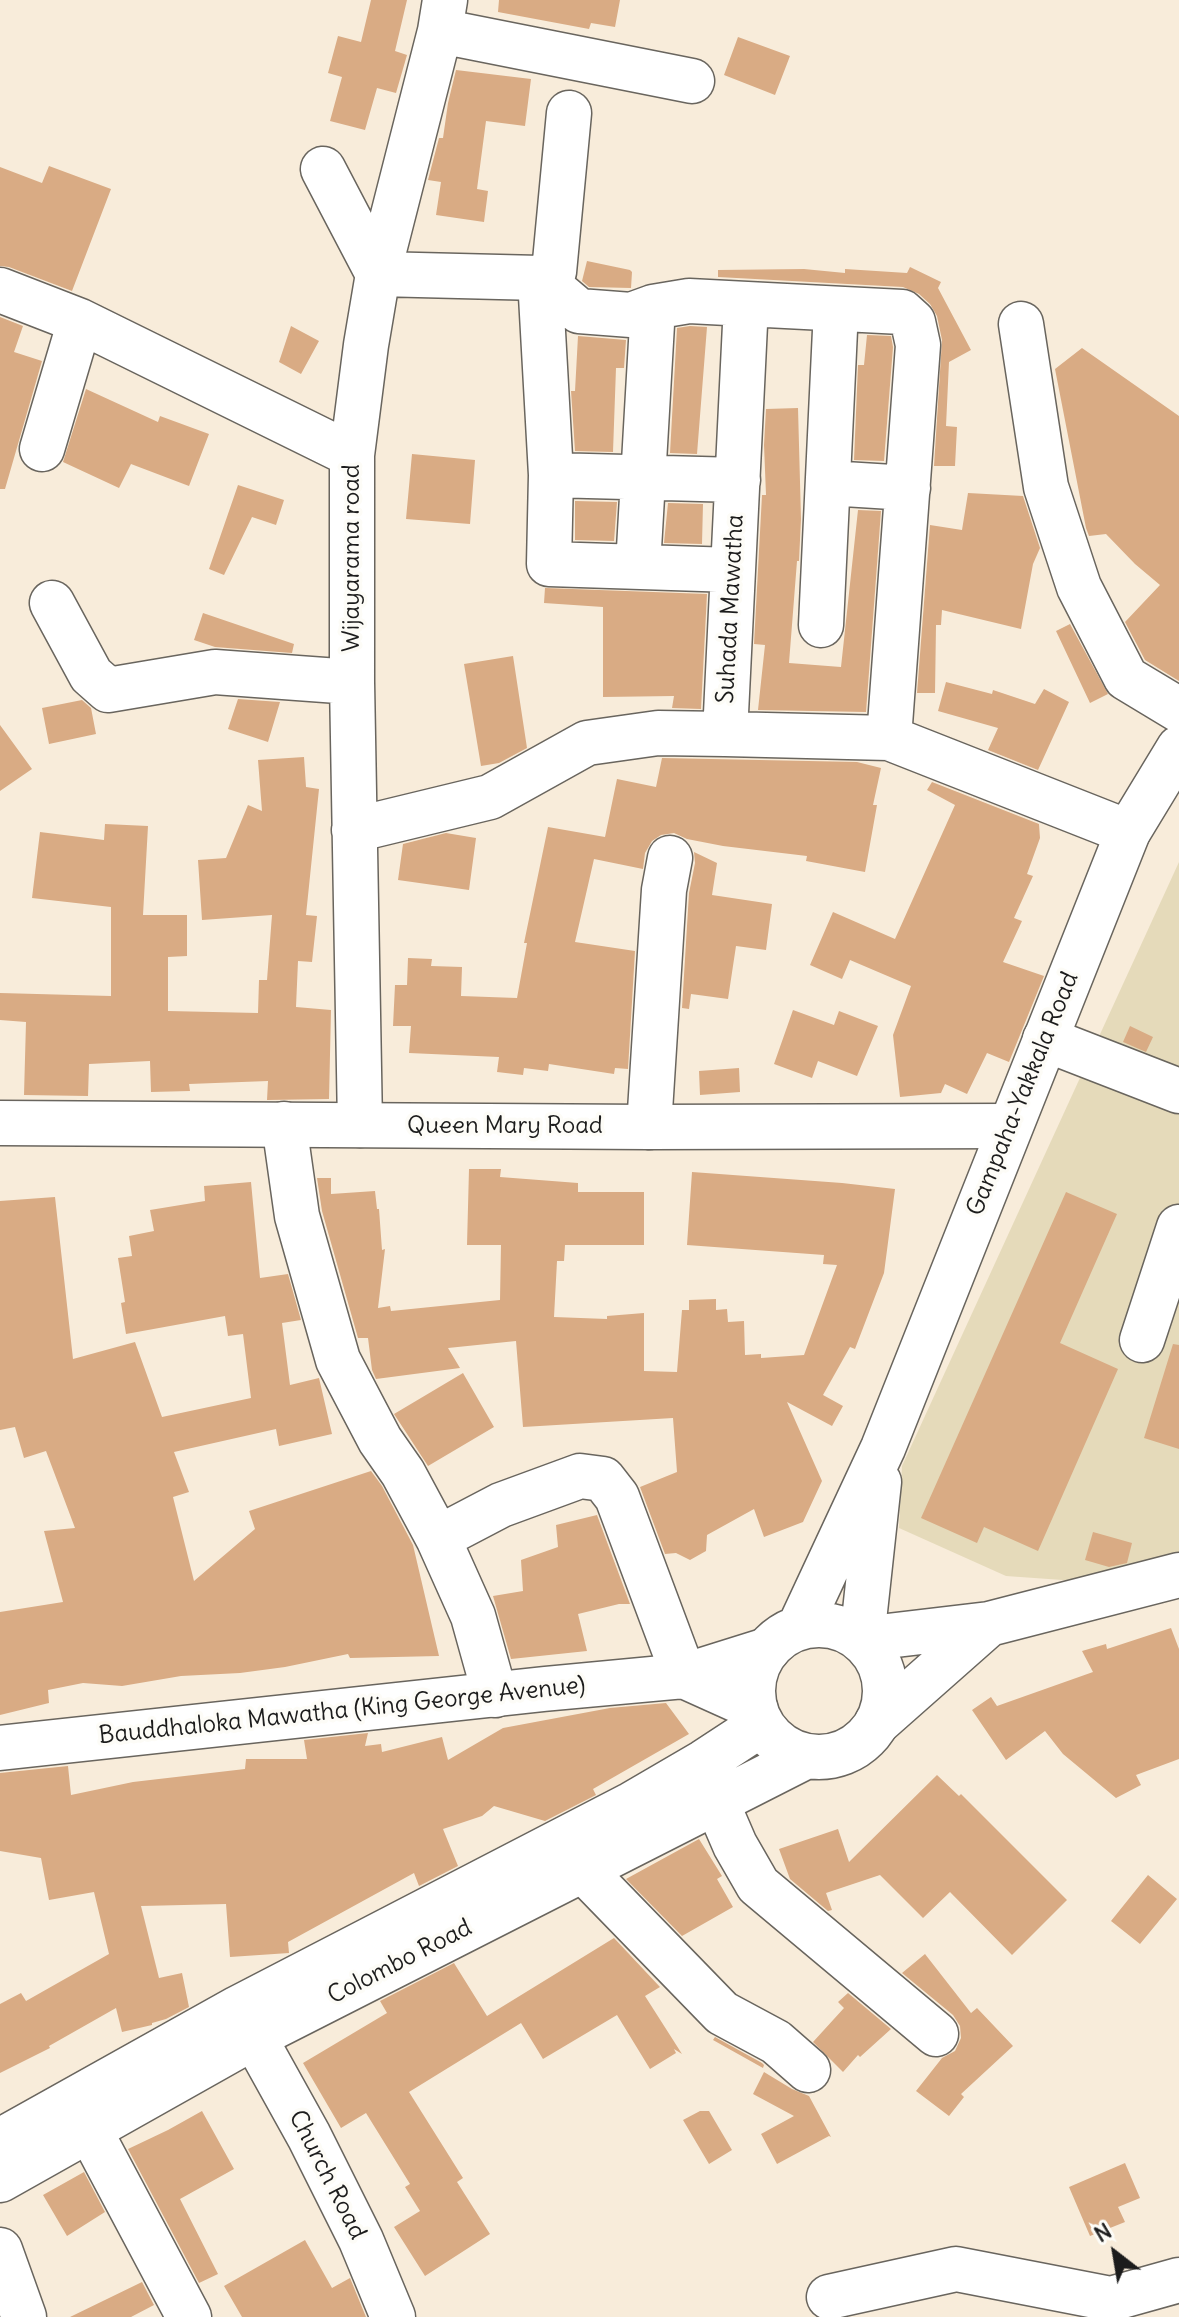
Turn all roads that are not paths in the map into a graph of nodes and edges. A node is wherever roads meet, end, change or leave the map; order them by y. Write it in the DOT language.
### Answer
graph roads {
  1 [pos="442,15"];
  2 [pos="692,81"];
  3 [pos="569,113"];
  4 [pos="323,169"];
  5 [pos="378,274"];
  6 [pos="540,278"];
  7 [pos="0,290"];
  8 [pos="746,304"];
  9 [pos="653,307"];
  10 [pos="836,309"];
  11 [pos="80,321"];
  12 [pos="1021,324"];
  13 [pos="42,449"];
  14 [pos="352,455"];
  15 [pos="551,475"];
  16 [pos="643,477"];
  17 [pos="738,480"];
  18 [pos="828,483"];
  19 [pos="908,488"];
  20 [pos="638,566"];
  21 [pos="733,570"];
  22 [pos="52,603"];
  23 [pos="821,625"];
  24 [pos="352,682"];
  25 [pos="1179,710"];
  26 [pos="725,734"];
  27 [pos="889,738"];
  28 [pos="1179,748"];
  29 [pos="354,830"];
  30 [pos="1128,832"];
  31 [pos="670,858"];
  32 [pos="1045,1039"];
  33 [pos="1179,1091"];
  34 [pos="0,1123"];
  35 [pos="284,1124"];
  36 [pos="360,1125"];
  37 [pos="1010,1126"];
  38 [pos="649,1127"];
  39 [pos="1179,1227"];
  40 [pos="1142,1340"];
  41 [pos="883,1448"];
  42 [pos="438,1538"];
  43 [pos="1179,1575"];
  44 [pos="989,1624"];
  45 [pos="783,1639"];
  46 [pos="862,1639"];
  47 [pos="684,1676"];
  48 [pos="495,1695"];
  49 [pos="758,1716"];
  50 [pos="877,1723"];
  51 [pos="0,1748"];
  52 [pos="807,1756"];
  53 [pos="716,1801"];
  54 [pos="583,1870"];
  55 [pos="246,2022"];
  56 [pos="936,2034"];
  57 [pos="808,2070"];
  58 [pos="89,2129"];
  59 [pos="0,2141"];
  60 [pos="0,2180"];
  61 [pos="0,2250"];
  62 [pos="1179,2280"];
  63 [pos="829,2297"];
  64 [pos="1102,2308"];
  65 [pos="24,2317"];
  66 [pos="189,2317"];
  67 [pos="393,2317"];
  1 -- 2 [label="main road"];
  1 -- 5 [label="main road, Wijayarama road"];
  3 -- 6 [label="main road"];
  4 -- 5 [label="main road"];
  5 -- 6 [label="main road"];
  5 -- 14 [label="main road, Wijayarama road"];
  6 -- 9 [label="main road"];
  6 -- 15 [label="main road"];
  7 -- 11 [label="main road"];
  8 -- 9 [label="main road"];
  8 -- 10 [label="main road"];
  8 -- 17 [label="main road, Suhada Mawatha"];
  9 -- 16 [label="main road"];
  10 -- 18 [label="main road"];
  10 -- 19 [label="main road"];
  11 -- 13 [label="main road"];
  11 -- 14 [label="main road"];
  12 -- 25 [label="main road"];
  14 -- 24 [label="main road, Wijayarama road"];
  15 -- 16 [label="main road"];
  15 -- 20 [label="main road"];
  16 -- 17 [label="main road"];
  16 -- 20 [label="main road"];
  17 -- 21 [label="main road, Suhada Mawatha"];
  18 -- 19 [label="main road"];
  18 -- 23 [label="main road"];
  19 -- 27 [label="main road"];
  20 -- 21 [label="main road"];
  21 -- 26 [label="main road, Suhada Mawatha"];
  22 -- 24 [label="main road"];
  24 -- 29 [label="main road, Wijayarama road"];
  26 -- 27 [label="main road, Suhada Mawatha"];
  26 -- 29 [label="main road"];
  27 -- 30 [label="main road, Suhada Mawatha"];
  28 -- 30 [label="main road, Gampaha-Yakkala Road"];
  29 -- 36 [label="main road, Wijayarama road"];
  30 -- 32 [label="main road, Gampaha-Yakkala Road"];
  31 -- 38 [label="main road"];
  32 -- 33 [label="main road"];
  32 -- 37 [label="main road, Gampaha-Yakkala Road"];
  34 -- 35 [label="main road, Queen Mary Road"];
  35 -- 36 [label="main road, Queen Mary Road"];
  35 -- 42 [label="main road"];
  36 -- 38 [label="main road, Queen Mary Road"];
  37 -- 38 [label="main road, Queen Mary Road"];
  37 -- 41 [label="main road, Gampaha-Yakkala Road"];
  39 -- 40 [label="main road"];
  41 -- 45 [label="main road, Gampaha-Yakkala Road"];
  41 -- 46 [label="main road, Gampaha-Yakkala Road"];
  42 -- 47 [label="main road"];
  42 -- 48 [label="main road"];
  43 -- 44 [label="main road"];
  44 -- 46 [label="main road"];
  44 -- 50 [label="main road"];
  45 -- 46 [label="main road"];
  45 -- 47 [label="main road, Bauddhaloka Mawatha (King George Avenue)"];
  45 -- 49 [label="main road"];
  46 -- 50 [label="main road"];
  47 -- 48 [label="main road, Bauddhaloka Mawatha (King George Avenue)"];
  47 -- 49 [label="main road"];
  48 -- 51 [label="main road, Bauddhaloka Mawatha (King George Avenue)"];
  49 -- 52 [label="main road"];
  49 -- 55 [label="main road, Colombo Road"];
  50 -- 52 [label="main road"];
  52 -- 53 [label="main road, Colombo Road"];
  53 -- 54 [label="main road, Colombo Road"];
  53 -- 56 [label="main road"];
  54 -- 55 [label="main road, Colombo Road"];
  54 -- 57 [label="main road"];
  55 -- 58 [label="main road, Colombo Road"];
  55 -- 59 [label="main road, Colombo Road"];
  55 -- 67 [label="main road, Church Road"];
  58 -- 60 [label="main road, Colombo Road"];
  58 -- 66 [label="main road"];
  61 -- 65 [label="main road"];
  62 -- 64 [label="main road"];
  63 -- 64 [label="main road"];
}
